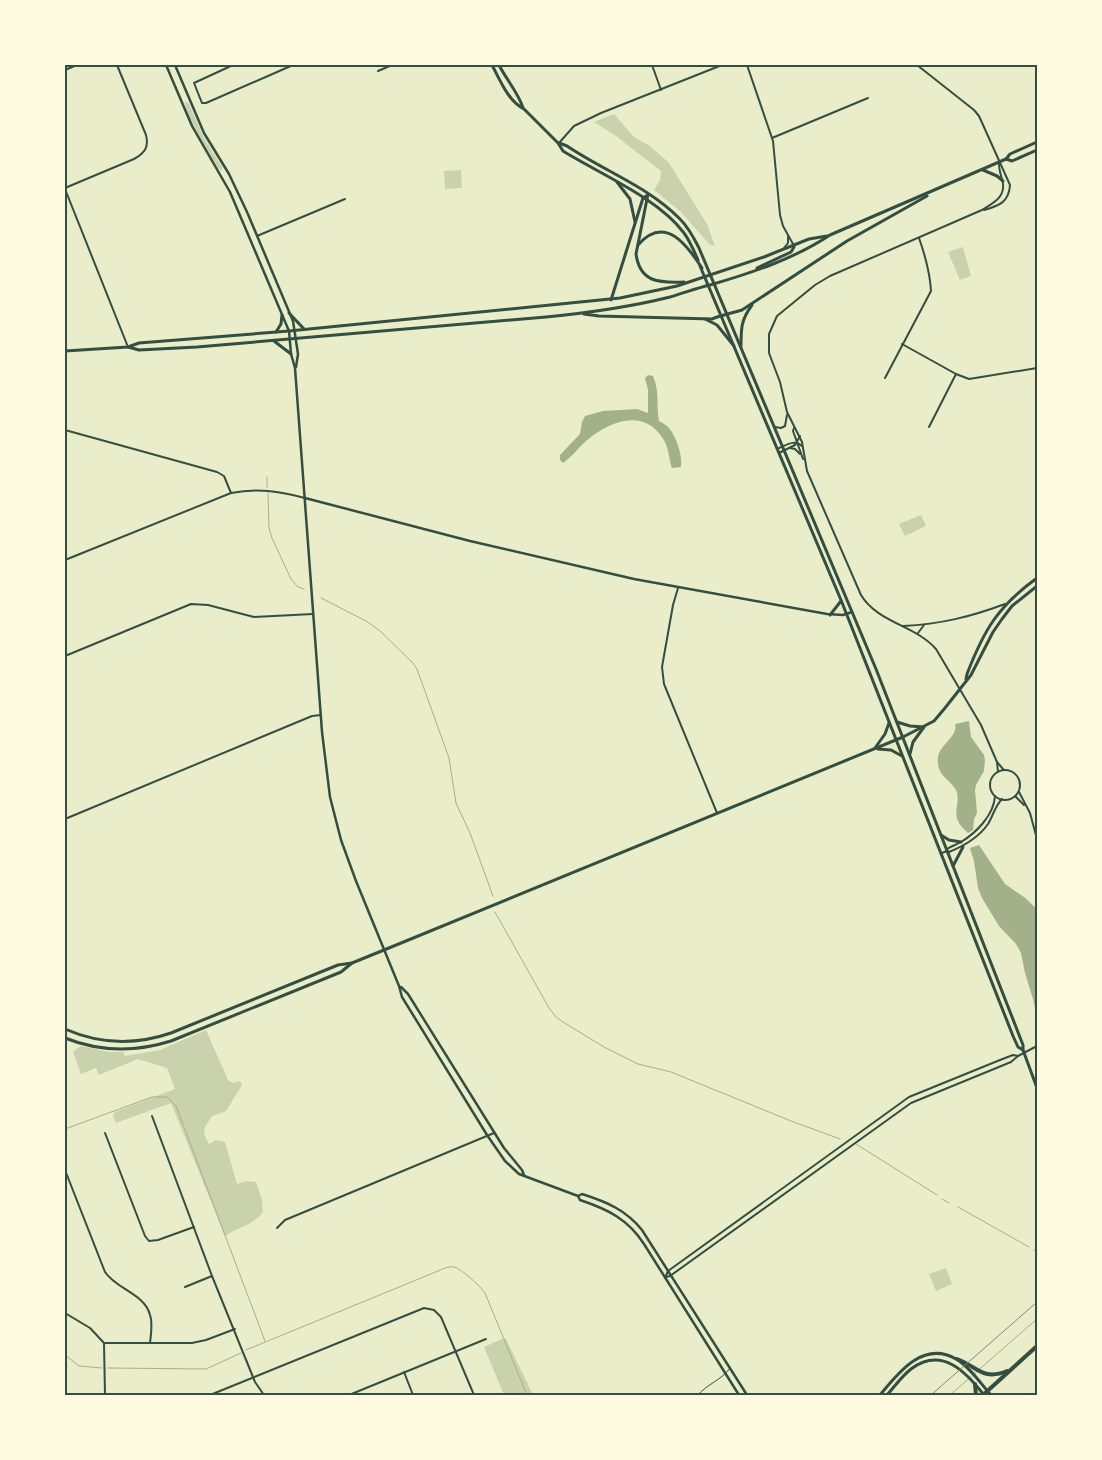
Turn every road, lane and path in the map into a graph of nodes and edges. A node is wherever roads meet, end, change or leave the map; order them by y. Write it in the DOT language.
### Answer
graph roads {
  1 [pos="77,65"];
  2 [pos="117,65"];
  3 [pos="166,65"];
  4 [pos="175,65"];
  5 [pos="232,65"];
  6 [pos="293,65"];
  7 [pos="392,65"];
  8 [pos="492,65"];
  9 [pos="499,65"];
  10 [pos="652,65"];
  11 [pos="722,65"];
  12 [pos="747,65"];
  13 [pos="917,65"];
  14 [pos="65,70"];
  15 [pos="378,71"];
  16 [pos="661,90"];
  17 [pos="868,98"];
  18 [pos="524,109"];
  19 [pos="772,138"];
  20 [pos="1037,142"];
  21 [pos="558,143"];
  22 [pos="1037,150"];
  23 [pos="1006,159"];
  24 [pos="998,163"];
  25 [pos="982,170"];
  26 [pos="1003,181"];
  27 [pos="617,182"];
  28 [pos="946,186"];
  29 [pos="65,188"];
  30 [pos="648,194"];
  31 [pos="643,198"];
  32 [pos="345,199"];
  33 [pos="648,202"];
  34 [pos="982,210"];
  35 [pos="635,222"];
  36 [pos="257,236"];
  37 [pos="830,236"];
  38 [pos="788,237"];
  39 [pos="918,238"];
  40 [pos="638,246"];
  41 [pos="794,246"];
  42 [pos="782,251"];
  43 [pos="702,268"];
  44 [pos="755,270"];
  45 [pos="688,282"];
  46 [pos="611,300"];
  47 [pos="754,302"];
  48 [pos="289,313"];
  49 [pos="581,313"];
  50 [pos="727,313"];
  51 [pos="282,315"];
  52 [pos="721,315"];
  53 [pos="704,318"];
  54 [pos="305,329"];
  55 [pos="295,330"];
  56 [pos="289,331"];
  57 [pos="276,332"];
  58 [pos="296,339"];
  59 [pos="289,340"];
  60 [pos="274,341"];
  61 [pos="902,344"];
  62 [pos="734,346"];
  63 [pos="741,346"];
  64 [pos="128,347"];
  65 [pos="65,351"];
  66 [pos="291,354"];
  67 [pos="295,368"];
  68 [pos="1037,368"];
  69 [pos="956,374"];
  70 [pos="885,378"];
  71 [pos="787,412"];
  72 [pos="775,427"];
  73 [pos="929,427"];
  74 [pos="794,428"];
  75 [pos="65,430"];
  76 [pos="800,436"];
  77 [pos="797,442"];
  78 [pos="804,447"];
  79 [pos="784,448"];
  80 [pos="790,448"];
  81 [pos="778,451"];
  82 [pos="801,455"];
  83 [pos="804,459"];
  84 [pos="231,492"];
  85 [pos="305,498"];
  86 [pos="65,560"];
  87 [pos="1037,578"];
  88 [pos="1037,586"];
  89 [pos="678,588"];
  90 [pos="841,601"];
  91 [pos="1005,604"];
  92 [pos="852,612"];
  93 [pos="313,614"];
  94 [pos="846,614"];
  95 [pos="830,615"];
  96 [pos="924,625"];
  97 [pos="901,626"];
  98 [pos="917,634"];
  99 [pos="65,656"];
  100 [pos="965,681"];
  101 [pos="321,716"];
  102 [pos="896,721"];
  103 [pos="889,722"];
  104 [pos="924,727"];
  105 [pos="903,737"];
  106 [pos="897,740"];
  107 [pos="875,748"];
  108 [pos="910,755"];
  109 [pos="902,756"];
  110 [pos="997,762"];
  111 [pos="1004,770"];
  112 [pos="998,772"];
  113 [pos="1018,792"];
  114 [pos="995,796"];
  115 [pos="1015,796"];
  116 [pos="1002,799"];
  117 [pos="1026,807"];
  118 [pos="716,813"];
  119 [pos="65,819"];
  120 [pos="1036,833"];
  121 [pos="940,834"];
  122 [pos="1037,838"];
  123 [pos="961,842"];
  124 [pos="963,846"];
  125 [pos="947,851"];
  126 [pos="941,853"];
  127 [pos="953,867"];
  128 [pos="384,950"];
  129 [pos="352,963"];
  130 [pos="400,986"];
  131 [pos="65,1030"];
  132 [pos="65,1038"];
  133 [pos="1037,1046"];
  134 [pos="1024,1052"];
  135 [pos="1018,1056"];
  136 [pos="1037,1088"];
  137 [pos="152,1116"];
  138 [pos="105,1133"];
  139 [pos="494,1133"];
  140 [pos="487,1136"];
  141 [pos="65,1170"];
  142 [pos="524,1175"];
  143 [pos="578,1196"];
  144 [pos="194,1227"];
  145 [pos="277,1228"];
  146 [pos="668,1271"];
  147 [pos="212,1276"];
  148 [pos="670,1276"];
  149 [pos="665,1278"];
  150 [pos="184,1286"];
  151 [pos="65,1313"];
  152 [pos="235,1329"];
  153 [pos="486,1339"];
  154 [pos="104,1343"];
  155 [pos="150,1343"];
  156 [pos="1037,1346"];
  157 [pos="455,1351"];
  158 [pos="959,1361"];
  159 [pos="730,1368"];
  160 [pos="1012,1369"];
  161 [pos="404,1372"];
  162 [pos="726,1374"];
  163 [pos="253,1378"];
  164 [pos="977,1382"];
  165 [pos="985,1394"];
  166 [pos="70,1395"];
  167 [pos="95,1395"];
  168 [pos="105,1395"];
  169 [pos="212,1395"];
  170 [pos="264,1395"];
  171 [pos="349,1395"];
  172 [pos="413,1395"];
  173 [pos="474,1395"];
  174 [pos="698,1395"];
  175 [pos="739,1395"];
  176 [pos="747,1395"];
  177 [pos="880,1395"];
  178 [pos="887,1395"];
  179 [pos="976,1395"];
  180 [pos="991,1395"];
  1 -- 14 [label="street"];
  2 -- 29 [label="street"];
  3 -- 51 [label="street"];
  4 -- 36 [label="street"];
  5 -- 6 [label="street"];
  7 -- 15 [label="street"];
  8 -- 18 [label="main road"];
  9 -- 18 [label="main road"];
  10 -- 16 [label="street"];
  11 -- 16 [label="street"];
  12 -- 19 [label="street"];
  13 -- 24 [label="street"];
  16 -- 21 [label="street"];
  17 -- 19 [label="street"];
  18 -- 21 [label="main road"];
  19 -- 38 [label="street"];
  20 -- 23 [label="main road"];
  21 -- 27 [label="main road"];
  21 -- 30 [label="main road"];
  22 -- 23 [label="main road"];
  23 -- 24 [label="main road"];
  24 -- 25 [label="main road"];
  24 -- 26 [label="street"];
  24 -- 34 [label="street"];
  25 -- 26 [label="main road"];
  25 -- 28 [label="main road"];
  26 -- 34 [label="street"];
  27 -- 31 [label="main road"];
  27 -- 35 [label="main road"];
  28 -- 37 [label="main road"];
  28 -- 47 [label="main road"];
  29 -- 64 [label="street"];
  30 -- 31 [label="main road"];
  30 -- 33 [label="main road"];
  30 -- 50 [label="main road"];
  31 -- 33 [label="main road"];
  31 -- 35 [label="main road"];
  32 -- 36 [label="street"];
  33 -- 40 [label="main road"];
  33 -- 43 [label="main road"];
  34 -- 39 [label="street"];
  35 -- 46 [label="main road"];
  36 -- 48 [label="street"];
  37 -- 41 [label="main road"];
  37 -- 44 [label="main road"];
  38 -- 41 [label="street"];
  38 -- 42 [label="street"];
  39 -- 61 [label="street"];
  39 -- 71 [label="street"];
  40 -- 43 [label="main road"];
  40 -- 45 [label="main road"];
  41 -- 42 [label="main road"];
  41 -- 44 [label="main road"];
  42 -- 45 [label="main road"];
  43 -- 52 [label="main road"];
  44 -- 49 [label="main road"];
  45 -- 46 [label="main road"];
  46 -- 54 [label="main road"];
  47 -- 50 [label="main road"];
  47 -- 63 [label="main road"];
  48 -- 54 [label="main road"];
  48 -- 55 [label="street"];
  49 -- 53 [label="main road"];
  49 -- 58 [label="main road"];
  50 -- 52 [label="main road"];
  50 -- 63 [label="main road"];
  51 -- 56 [label="street"];
  51 -- 57 [label="main road"];
  52 -- 53 [label="main road"];
  52 -- 62 [label="main road"];
  53 -- 62 [label="main road"];
  54 -- 55 [label="main road"];
  55 -- 56 [label="main road"];
  55 -- 58 [label="street"];
  56 -- 57 [label="main road"];
  56 -- 59 [label="street"];
  57 -- 64 [label="main road"];
  58 -- 59 [label="main road"];
  58 -- 67 [label="street"];
  59 -- 60 [label="main road"];
  59 -- 66 [label="street"];
  60 -- 64 [label="main road"];
  60 -- 66 [label="main road"];
  61 -- 69 [label="street"];
  61 -- 70 [label="street"];
  62 -- 81 [label="main road"];
  63 -- 72 [label="main road"];
  64 -- 65 [label="main road"];
  66 -- 67 [label="street"];
  67 -- 85 [label="street"];
  68 -- 69 [label="street"];
  69 -- 73 [label="street"];
  71 -- 72 [label="street"];
  71 -- 74 [label="street"];
  72 -- 79 [label="main road"];
  74 -- 76 [label="street"];
  74 -- 77 [label="street"];
  75 -- 84 [label="street"];
  76 -- 77 [label="street"];
  76 -- 78 [label="street"];
  77 -- 78 [label="street"];
  77 -- 79 [label="street"];
  77 -- 80 [label="street"];
  77 -- 82 [label="street"];
  78 -- 83 [label="street"];
  79 -- 80 [label="street"];
  79 -- 81 [label="street"];
  79 -- 92 [label="main road"];
  80 -- 82 [label="street"];
  81 -- 90 [label="main road"];
  82 -- 83 [label="street"];
  83 -- 97 [label="street"];
  84 -- 85 [label="street"];
  84 -- 86 [label="street"];
  85 -- 89 [label="street"];
  85 -- 93 [label="street"];
  87 -- 91 [label="main road"];
  88 -- 100 [label="main road"];
  89 -- 95 [label="street"];
  89 -- 118 [label="street"];
  90 -- 94 [label="main road"];
  90 -- 95 [label="main road"];
  91 -- 96 [label="street"];
  91 -- 100 [label="main road"];
  92 -- 94 [label="street"];
  92 -- 102 [label="main road"];
  93 -- 99 [label="street"];
  93 -- 101 [label="street"];
  94 -- 95 [label="street"];
  94 -- 103 [label="main road"];
  96 -- 97 [label="street"];
  96 -- 98 [label="street"];
  97 -- 98 [label="street"];
  98 -- 110 [label="street"];
  100 -- 104 [label="main road"];
  101 -- 119 [label="street"];
  101 -- 128 [label="street"];
  102 -- 104 [label="main road"];
  102 -- 105 [label="main road"];
  103 -- 106 [label="main road"];
  103 -- 107 [label="main road"];
  104 -- 105 [label="main road"];
  104 -- 108 [label="main road"];
  105 -- 106 [label="main road"];
  105 -- 108 [label="main road"];
  106 -- 107 [label="main road"];
  106 -- 109 [label="main road"];
  107 -- 109 [label="main road"];
  107 -- 118 [label="main road"];
  108 -- 121 [label="main road"];
  109 -- 126 [label="main road"];
  110 -- 111 [label="street"];
  110 -- 112 [label="street"];
  111 -- 112 [label="street"];
  111 -- 113 [label="street"];
  112 -- 114 [label="street"];
  113 -- 115 [label="street"];
  113 -- 117 [label="street"];
  114 -- 116 [label="street"];
  114 -- 123 [label="street"];
  115 -- 116 [label="street"];
  115 -- 117 [label="street"];
  116 -- 124 [label="street"];
  117 -- 120 [label="street"];
  118 -- 128 [label="main road"];
  120 -- 122 [label="street"];
  121 -- 123 [label="main road"];
  121 -- 125 [label="main road"];
  123 -- 125 [label="street"];
  124 -- 125 [label="street"];
  124 -- 127 [label="main road"];
  125 -- 126 [label="street"];
  125 -- 127 [label="main road"];
  126 -- 134 [label="main road"];
  127 -- 134 [label="main road"];
  128 -- 129 [label="main road"];
  128 -- 130 [label="street"];
  129 -- 131 [label="main road"];
  129 -- 132 [label="main road"];
  130 -- 139 [label="street"];
  130 -- 140 [label="street"];
  133 -- 134 [label="street"];
  134 -- 135 [label="street"];
  134 -- 136 [label="main road"];
  135 -- 146 [label="street"];
  135 -- 148 [label="street"];
  137 -- 144 [label="street"];
  138 -- 144 [label="street"];
  139 -- 140 [label="street"];
  139 -- 142 [label="street"];
  140 -- 142 [label="street"];
  140 -- 145 [label="street"];
  141 -- 155 [label="street"];
  142 -- 143 [label="street"];
  143 -- 146 [label="street"];
  143 -- 149 [label="street"];
  144 -- 147 [label="street"];
  146 -- 148 [label="street"];
  146 -- 149 [label="street"];
  147 -- 150 [label="street"];
  147 -- 152 [label="street"];
  148 -- 149 [label="street"];
  148 -- 159 [label="street"];
  149 -- 162 [label="street"];
  151 -- 154 [label="street"];
  152 -- 155 [label="street"];
  152 -- 163 [label="street"];
  153 -- 157 [label="street"];
  154 -- 155 [label="street"];
  154 -- 168 [label="street"];
  156 -- 160 [label="highway"];
  157 -- 161 [label="street"];
  157 -- 163 [label="street"];
  157 -- 173 [label="street"];
  158 -- 160 [label="highway"];
  158 -- 164 [label="main road"];
  158 -- 177 [label="main road"];
  159 -- 162 [label="lane"];
  159 -- 176 [label="street"];
  160 -- 165 [label="highway"];
  161 -- 171 [label="street"];
  161 -- 172 [label="street"];
  162 -- 174 [label="lane"];
  162 -- 175 [label="street"];
  163 -- 169 [label="street"];
  163 -- 170 [label="street"];
  164 -- 165 [label="main road"];
  164 -- 178 [label="main road"];
  164 -- 179 [label="highway"];
  165 -- 180 [label="main road"];
  166 -- 167 [label="street"];
}
